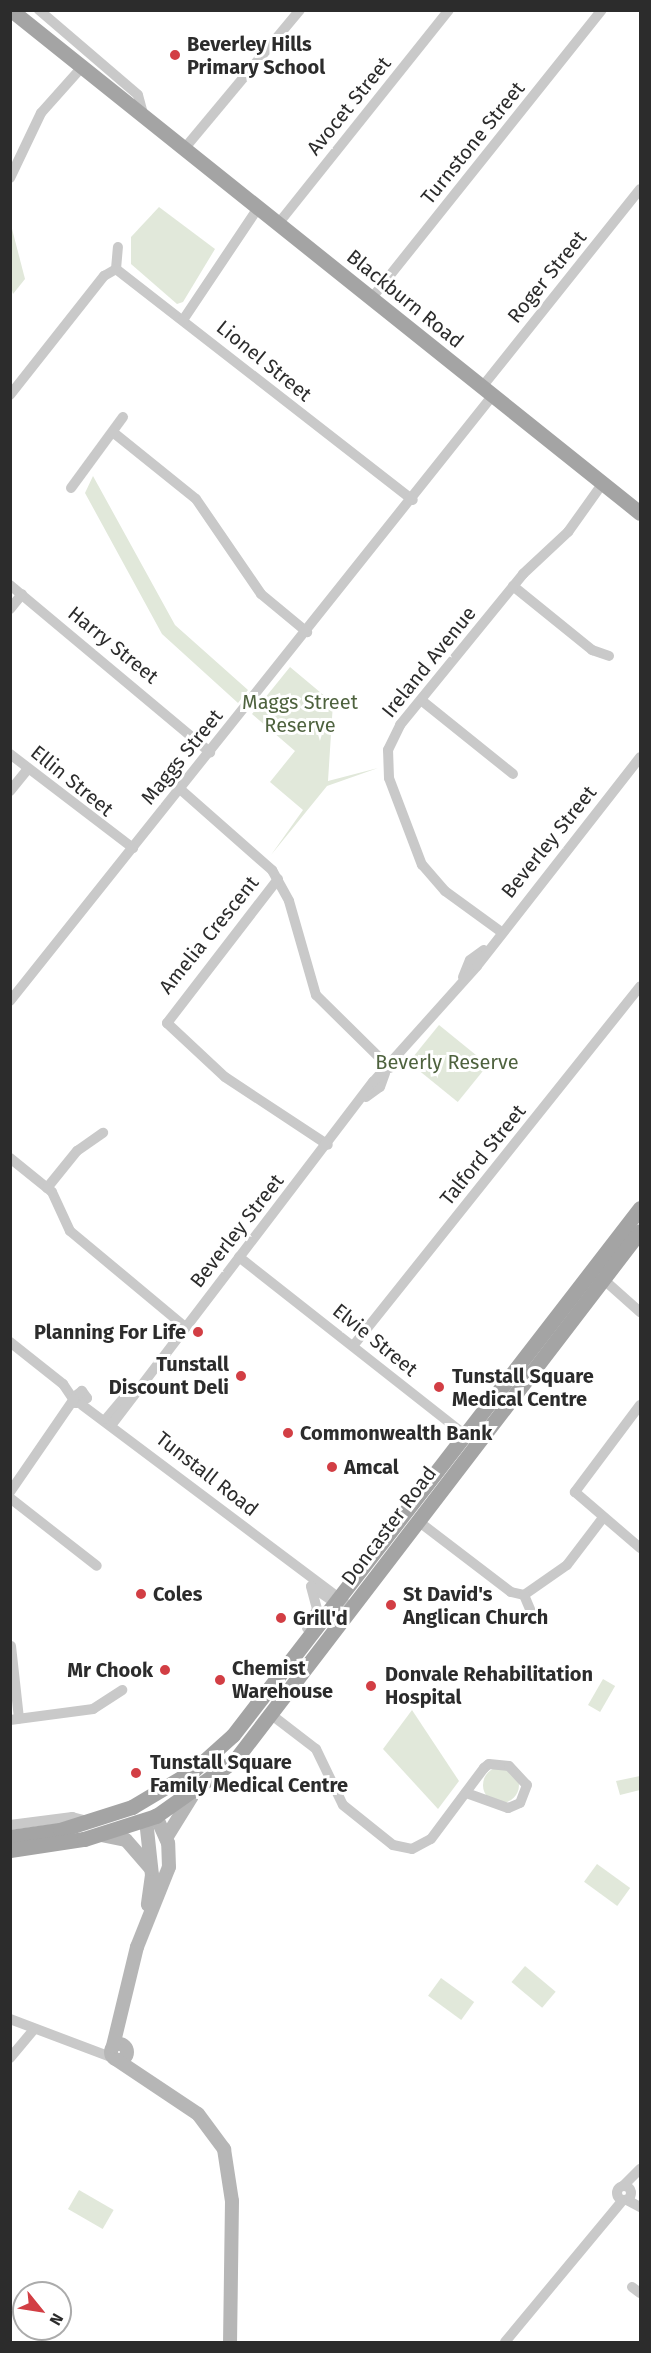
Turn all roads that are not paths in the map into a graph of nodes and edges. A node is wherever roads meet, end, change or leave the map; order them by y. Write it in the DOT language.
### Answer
graph roads {
  1 [pos="11,10"];
  2 [pos="39,10"];
  3 [pos="300,10"];
  4 [pos="449,10"];
  5 [pos="602,10"];
  6 [pos="79,65"];
  7 [pos="144,117"];
  8 [pos="187,152"];
  9 [pos="10,178"];
  10 [pos="640,189"];
  11 [pos="258,208"];
  12 [pos="278,224"];
  13 [pos="118,248"];
  14 [pos="116,269"];
  15 [pos="371,299"];
  16 [pos="183,320"];
  17 [pos="491,394"];
  18 [pos="10,395"];
  19 [pos="123,417"];
  20 [pos="114,433"];
  21 [pos="605,485"];
  22 [pos="71,488"];
  23 [pos="412,502"];
  24 [pos="640,513"];
  25 [pos="10,585"];
  26 [pos="513,586"];
  27 [pos="22,594"];
  28 [pos="10,609"];
  29 [pos="307,632"];
  30 [pos="609,656"];
  31 [pos="421,700"];
  32 [pos="212,749"];
  33 [pos="10,754"];
  34 [pos="640,757"];
  35 [pos="28,769"];
  36 [pos="513,774"];
  37 [pos="10,791"];
  38 [pos="178,791"];
  39 [pos="131,850"];
  40 [pos="278,879"];
  41 [pos="498,933"];
  42 [pos="640,986"];
  43 [pos="10,1001"];
  44 [pos="391,1067"];
  45 [pos="103,1133"];
  46 [pos="326,1147"];
  47 [pos="10,1158"];
  48 [pos="47,1188"];
  49 [pos="640,1208"];
  50 [pos="640,1231"];
  51 [pos="240,1255"];
  52 [pos="597,1279"];
  53 [pos="640,1312"];
  54 [pos="186,1324"];
  55 [pos="10,1342"];
  56 [pos="353,1346"];
  57 [pos="79,1399"];
  58 [pos="640,1404"];
  59 [pos="106,1418"];
  60 [pos="464,1434"];
  61 [pos="10,1492"];
  62 [pos="10,1498"];
  63 [pos="602,1519"];
  64 [pos="418,1521"];
  65 [pos="640,1548"];
  66 [pos="98,1566"];
  67 [pos="293,1566"];
  68 [pos="312,1587"];
  69 [pos="524,1595"];
  70 [pos="338,1602"];
  71 [pos="352,1612"];
  72 [pos="533,1616"];
  73 [pos="11,1646"];
  74 [pos="273,1688"];
  75 [pos="122,1690"];
  76 [pos="273,1716"];
  77 [pos="15,1720"];
  78 [pos="194,1770"];
  79 [pos="215,1778"];
  80 [pos="466,1792"];
  81 [pos="192,1796"];
  82 [pos="146,1800"];
  83 [pos="151,1818"];
  84 [pos="90,1822"];
  85 [pos="10,1824"];
  86 [pos="100,1835"];
  87 [pos="10,1837"];
  88 [pos="166,1838"];
  89 [pos="150,1849"];
  90 [pos="10,1850"];
  91 [pos="170,1852"];
  92 [pos="152,1871"];
  93 [pos="144,1927"];
  94 [pos="10,2019"];
  95 [pos="34,2029"];
  96 [pos="119,2052"];
  97 [pos="10,2058"];
  98 [pos="640,2169"];
  99 [pos="640,2174"];
  100 [pos="625,2194"];
  101 [pos="640,2205"];
  102 [pos="509,2341"];
  103 [pos="230,2343"];
  1 -- 6 [label="main road, Blackburn Road"];
  2 -- 7 [label="street, Blackburn Road"];
  3 -- 8 [label="street"];
  4 -- 12 [label="street, Avocet Street"];
  5 -- 15 [label="street, Turnstone Street"];
  6 -- 7 [label="main road, Blackburn Road"];
  6 -- 9 [label="street"];
  7 -- 8 [label="main road, Blackburn Road"];
  8 -- 11 [label="main road, Blackburn Road"];
  10 -- 17 [label="street, Roger Street"];
  11 -- 12 [label="main road, Blackburn Road"];
  11 -- 16 [label="street"];
  12 -- 15 [label="main road, Blackburn Road"];
  13 -- 14 [label="street"];
  14 -- 16 [label="street, Lionel Street"];
  14 -- 18 [label="street"];
  15 -- 17 [label="main road, Blackburn Road"];
  16 -- 23 [label="street, Lionel Street"];
  17 -- 21 [label="main road, Blackburn Road"];
  17 -- 23 [label="street, Maggs Street"];
  19 -- 20 [label="street"];
  20 -- 22 [label="street"];
  20 -- 29 [label="street"];
  21 -- 24 [label="main road, Blackburn Road"];
  21 -- 26 [label="street, Ireland Avenue"];
  23 -- 29 [label="street, Maggs Street"];
  25 -- 27 [label="street, Harry Street"];
  26 -- 30 [label="street"];
  26 -- 31 [label="street, Ireland Avenue"];
  27 -- 28 [label="street"];
  27 -- 32 [label="street, Harry Street"];
  29 -- 32 [label="street, Maggs Street"];
  31 -- 36 [label="street"];
  31 -- 41 [label="street, Ireland Avenue"];
  32 -- 38 [label="street, Maggs Street"];
  33 -- 35 [label="street, Ellin Street"];
  34 -- 41 [label="street, Beverley Street"];
  35 -- 37 [label="street"];
  35 -- 39 [label="street, Ellin Street"];
  38 -- 39 [label="street, Maggs Street"];
  38 -- 40 [label="street"];
  39 -- 43 [label="street, Maggs Street"];
  40 -- 44 [label="street"];
  40 -- 46 [label="street, Amelia Crescent"];
  41 -- 44 [label="street, Beverley Street"];
  42 -- 56 [label="street, Talford Street"];
  44 -- 46 [label="street, Beverley Street"];
  45 -- 48 [label="street"];
  46 -- 51 [label="street, Beverley Street"];
  47 -- 48 [label="street"];
  48 -- 54 [label="street"];
  49 -- 52 [label="main road, Doncaster Road"];
  50 -- 52 [label="main road, Doncaster Road"];
  51 -- 54 [label="street, Beverley Street"];
  51 -- 56 [label="street, Elvie Street"];
  52 -- 53 [label="street"];
  52 -- 60 [label="main road, Doncaster Road"];
  52 -- 64 [label="main road, Doncaster Road"];
  54 -- 59 [label="street, Beverley Street"];
  55 -- 57 [label="street, Tunstall Road"];
  56 -- 60 [label="street, Elvie Street"];
  57 -- 59 [label="street, Tunstall Road"];
  57 -- 61 [label="street"];
  58 -- 63 [label="street"];
  59 -- 67 [label="street, Tunstall Road"];
  60 -- 70 [label="main road, Doncaster Road"];
  62 -- 66 [label="street"];
  63 -- 65 [label="street"];
  63 -- 69 [label="street"];
  64 -- 69 [label="street"];
  64 -- 71 [label="main road, Doncaster Road"];
  67 -- 68 [label="street, Tunstall Road"];
  67 -- 70 [label="street, Tunstall Road"];
  68 -- 70 [label="street, Tunstall Road"];
  68 -- 74 [label="street"];
  69 -- 72 [label="street"];
  70 -- 71 [label="street, Tunstall Road"];
  70 -- 74 [label="main road, Doncaster Road"];
  71 -- 76 [label="main road, Doncaster Road"];
  73 -- 77 [label="street"];
  74 -- 78 [label="main road, Doncaster Road"];
  75 -- 77 [label="street"];
  76 -- 79 [label="main road, Doncaster Road"];
  76 -- 80 [label="street"];
  78 -- 79 [label="main road"];
  78 -- 82 [label="main road, Doncaster Road"];
  79 -- 81 [label="main road, Doncaster Road"];
  80 -- 80 [label="street"];
  81 -- 83 [label="main road, Doncaster Road"];
  81 -- 88 [label="main road"];
  82 -- 83 [label="main road"];
  82 -- 84 [label="main road, Doncaster Road"];
  83 -- 86 [label="main road, Doncaster Road"];
  83 -- 88 [label="main road"];
  83 -- 89 [label="main road"];
  84 -- 85 [label="street"];
  84 -- 87 [label="main road, Doncaster Road"];
  86 -- 90 [label="main road, Doncaster Road"];
  86 -- 92 [label="main road"];
  88 -- 91 [label="main road"];
  89 -- 91 [label="main road"];
  89 -- 92 [label="main road"];
  91 -- 93 [label="main road"];
  92 -- 93 [label="main road"];
  93 -- 96 [label="main road"];
  94 -- 95 [label="street"];
  95 -- 96 [label="street"];
  95 -- 97 [label="street"];
  96 -- 103 [label="main road"];
  98 -- 100 [label="street"];
  99 -- 100 [label="street"];
  100 -- 101 [label="street"];
  100 -- 102 [label="street"];
}
